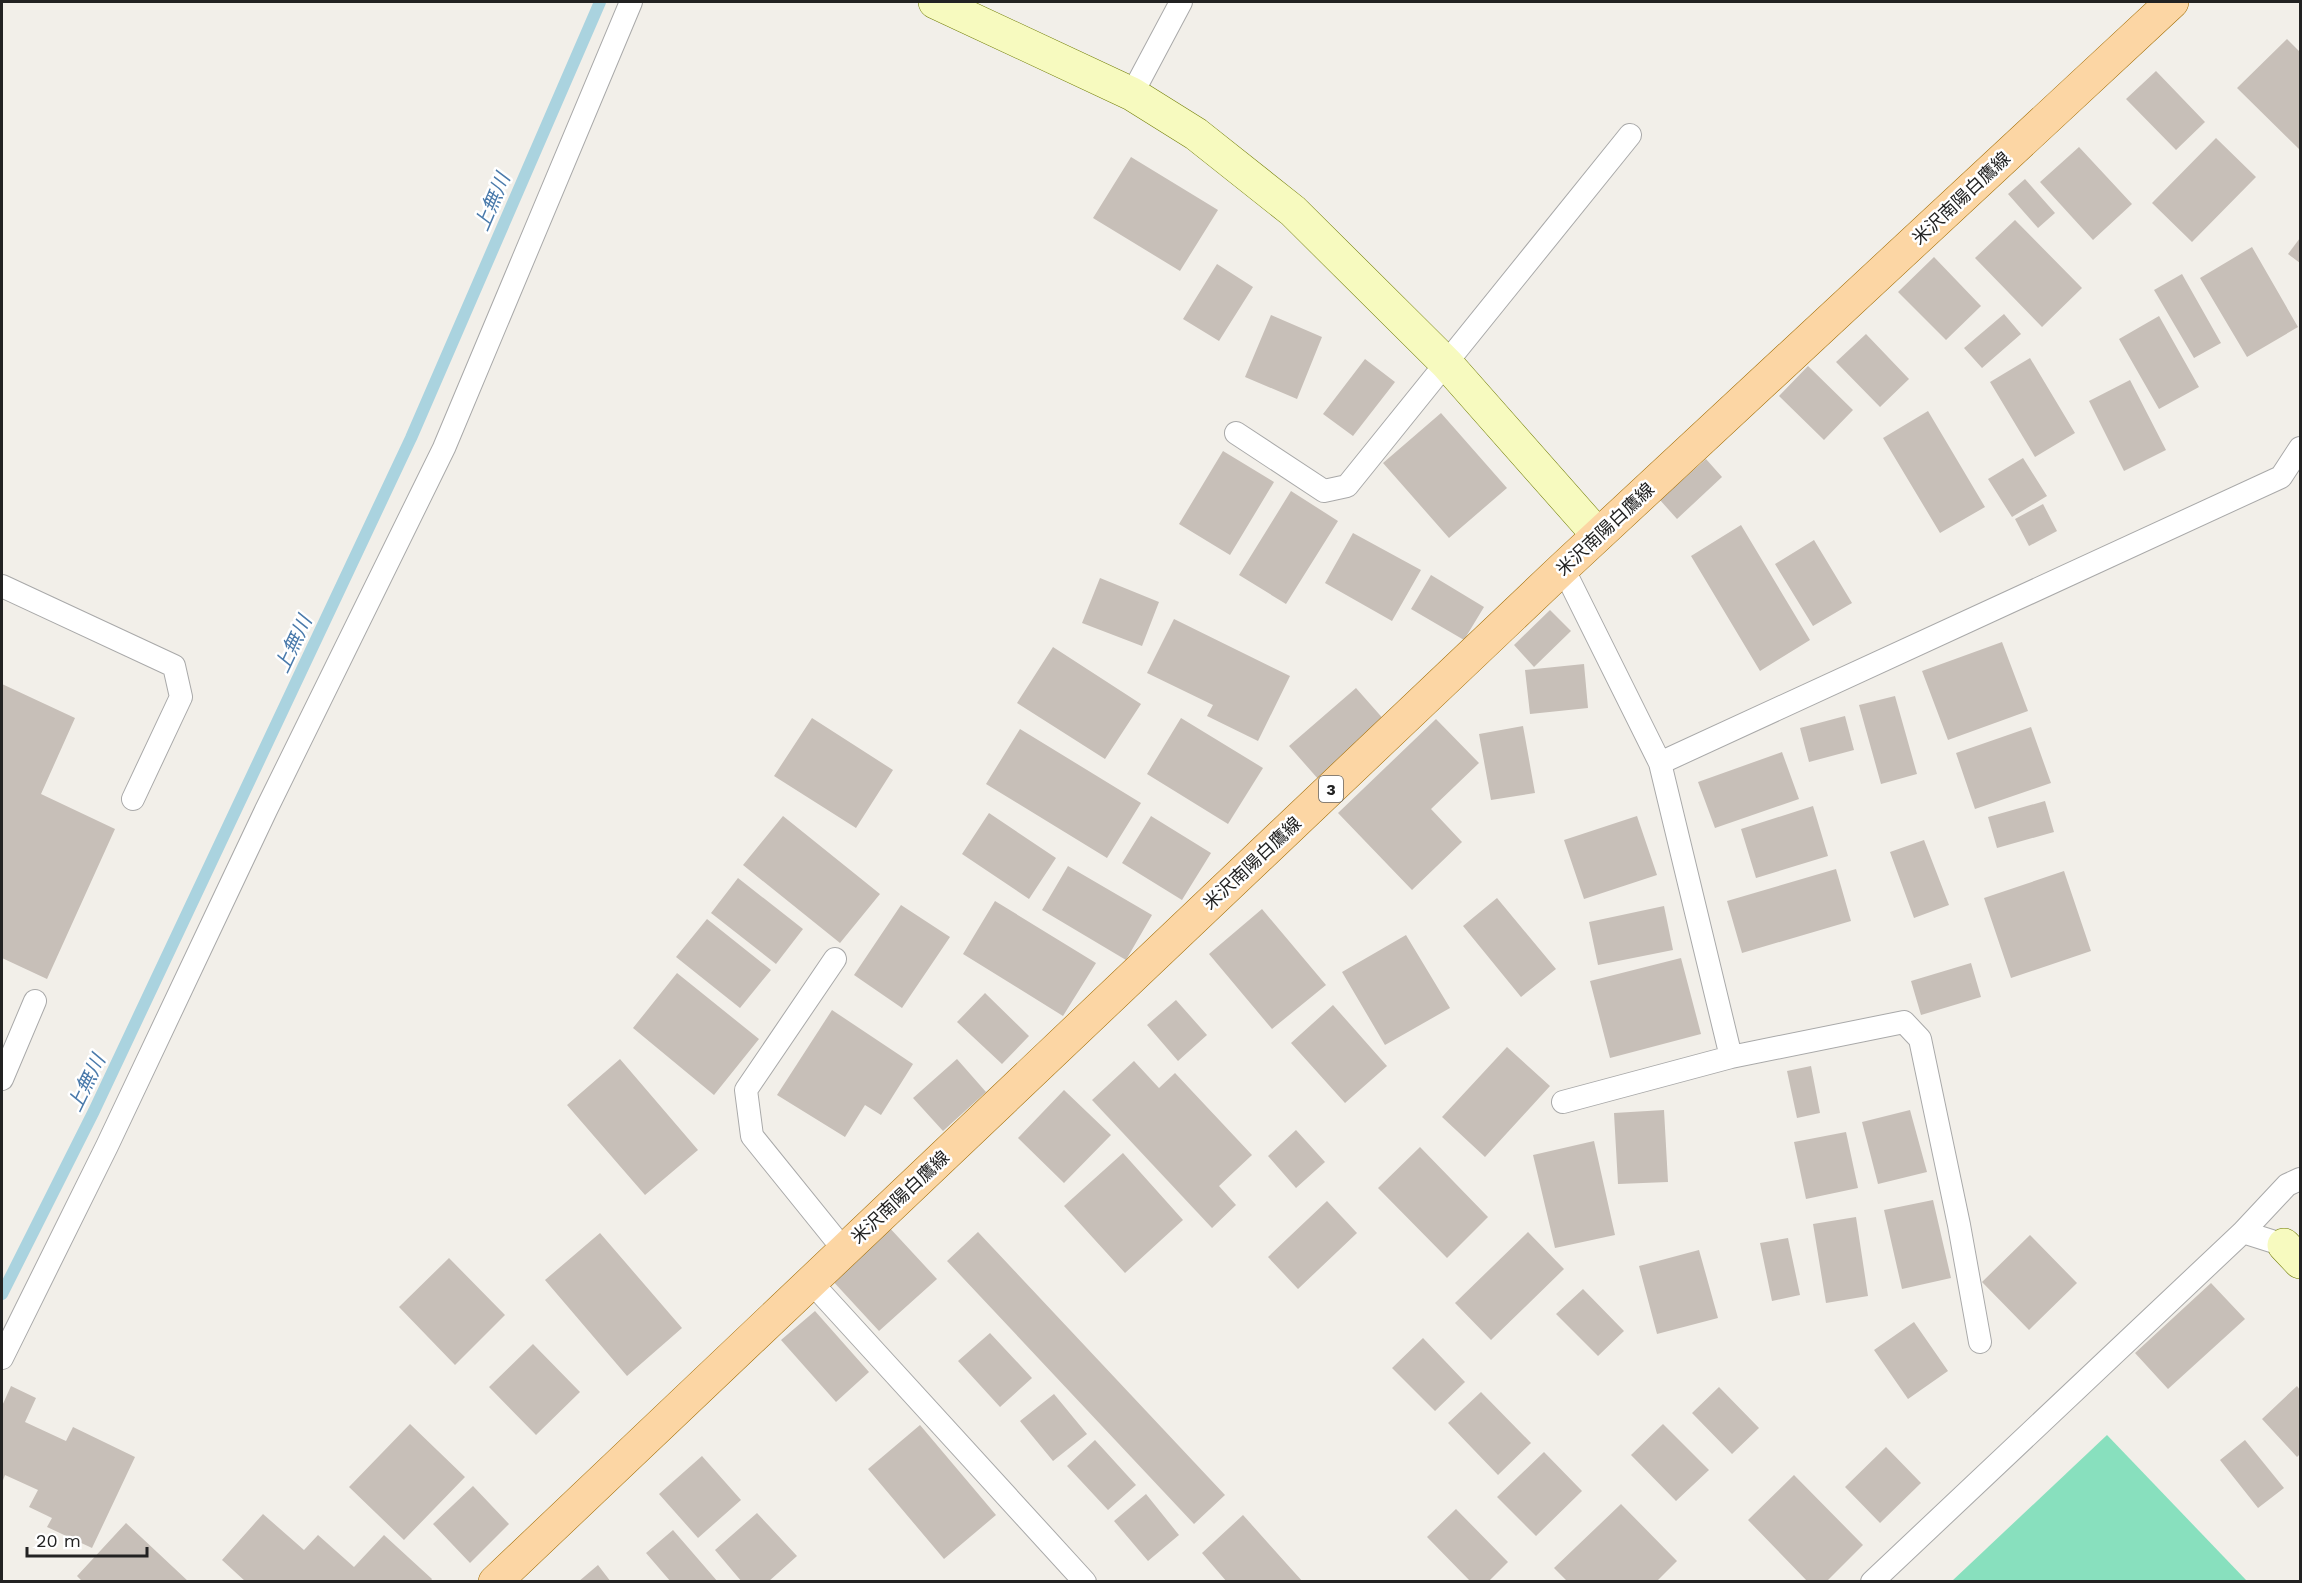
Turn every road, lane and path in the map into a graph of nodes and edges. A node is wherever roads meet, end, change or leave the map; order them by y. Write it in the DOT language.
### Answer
graph roads {
  1 [pos="631,2"];
  2 [pos="935,2"];
  3 [pos="1181,2"];
  4 [pos="2172,2"];
  5 [pos="1132,94"];
  6 [pos="1630,135"];
  7 [pos="1447,364"];
  8 [pos="1236,433"];
  9 [pos="2301,448"];
  10 [pos="1598,535"];
  11 [pos="1563,568"];
  12 [pos="2,586"];
  13 [pos="1660,763"];
  14 [pos="133,799"];
  15 [pos="835,960"];
  16 [pos="35,1001"];
  17 [pos="1731,1057"];
  18 [pos="2,1079"];
  19 [pos="1563,1102"];
  20 [pos="2301,1179"];
  21 [pos="2243,1232"];
  22 [pos="844,1250"];
  23 [pos="2292,1254"];
  24 [pos="811,1282"];
  25 [pos="1980,1342"];
  26 [pos="2,1358"];
  27 [pos="495,1581"];
  28 [pos="1085,1581"];
  29 [pos="1872,1581"];
  1 -- 26 [label="lane"];
  2 -- 5 [label="street"];
  3 -- 5 [label="lane"];
  4 -- 10 [label="main road, 米沢南陽白鷹線 / 3"];
  5 -- 7 [label="street"];
  6 -- 7 [label="lane"];
  7 -- 8 [label="lane"];
  7 -- 10 [label="street"];
  9 -- 13 [label="lane"];
  10 -- 11 [label="main road, 米沢南陽白鷹線 / 3"];
  11 -- 13 [label="lane"];
  11 -- 22 [label="main road, 米沢南陽白鷹線 / 3"];
  12 -- 14 [label="lane"];
  13 -- 17 [label="lane"];
  15 -- 22 [label="lane"];
  16 -- 18 [label="lane"];
  17 -- 19 [label="lane"];
  17 -- 25 [label="lane"];
  20 -- 21 [label="lane"];
  21 -- 23 [label="lane"];
  21 -- 29 [label="lane"];
  22 -- 24 [label="main road, 米沢南陽白鷹線 / 3"];
  24 -- 27 [label="main road, 米沢南陽白鷹線 / 3"];
  24 -- 28 [label="lane"];
}
